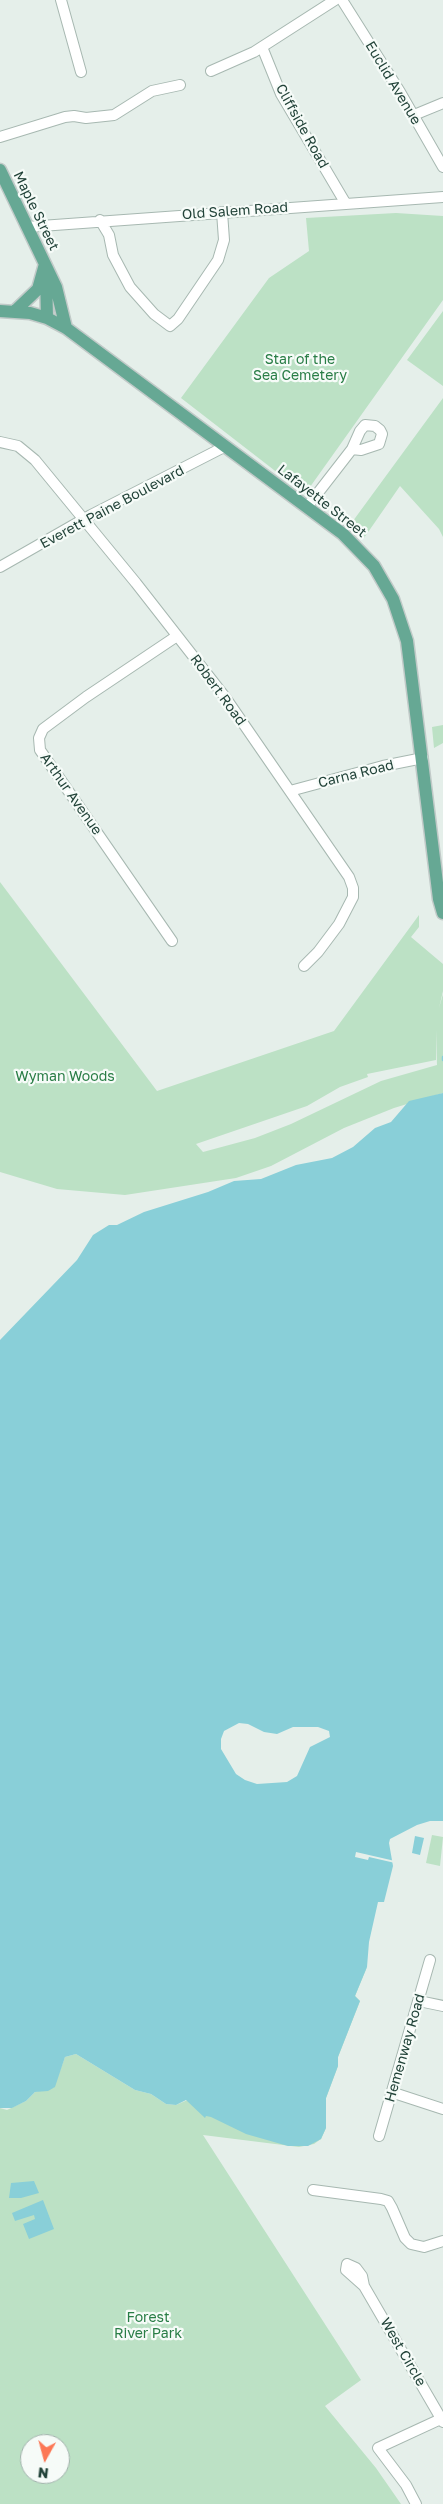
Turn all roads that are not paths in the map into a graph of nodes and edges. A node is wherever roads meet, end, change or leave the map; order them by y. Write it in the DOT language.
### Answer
graph roads {
  1 [pos="61,0"];
  2 [pos="335,0"];
  3 [pos="342,0"];
  4 [pos="262,47"];
  5 [pos="211,71"];
  6 [pos="81,72"];
  7 [pos="180,85"];
  8 [pos="443,103"];
  9 [pos="414,115"];
  10 [pos="0,137"];
  11 [pos="443,167"];
  12 [pos="0,170"];
  13 [pos="443,197"];
  14 [pos="346,204"];
  15 [pos="222,212"];
  16 [pos="100,220"];
  17 [pos="27,227"];
  18 [pos="45,264"];
  19 [pos="0,311"];
  20 [pos="14,312"];
  21 [pos="47,318"];
  22 [pos="66,328"];
  23 [pos="0,442"];
  24 [pos="224,447"];
  25 [pos="352,449"];
  26 [pos="307,507"];
  27 [pos="84,520"];
  28 [pos="0,567"];
  29 [pos="178,636"];
  30 [pos="423,758"];
  31 [pos="290,791"];
  32 [pos="443,913"];
  33 [pos="172,941"];
  34 [pos="304,966"];
  35 [pos="430,1960"];
  36 [pos="419,2001"];
  37 [pos="443,2006"];
  38 [pos="394,2093"];
  39 [pos="443,2110"];
  40 [pos="380,2136"];
  41 [pos="313,2190"];
  42 [pos="443,2241"];
  43 [pos="364,2286"];
  44 [pos="442,2419"];
  45 [pos="416,2504"];
  1 -- 6 [label="street"];
  2 -- 4 [label="street"];
  3 -- 9 [label="street, Euclid Avenue"];
  4 -- 5 [label="street"];
  4 -- 14 [label="street, Cliffside Road"];
  7 -- 10 [label="street"];
  8 -- 9 [label="street"];
  9 -- 11 [label="street, Euclid Avenue"];
  12 -- 17 [label="main road, Maple Street"];
  13 -- 14 [label="street, Old Salem Road"];
  14 -- 15 [label="street, Old Salem Road"];
  15 -- 16 [label="street, Old Salem Road"];
  15 -- 16 [label="street"];
  16 -- 17 [label="street, Old Salem Road"];
  17 -- 18 [label="main road, Maple Street"];
  18 -- 20 [label="main road"];
  18 -- 21 [label="main road, Maple Street"];
  18 -- 22 [label="main road, Maple Street"];
  19 -- 20 [label="main road, Lafayette Street"];
  20 -- 21 [label="main road, Lafayette Street"];
  21 -- 22 [label="main road, Lafayette Street"];
  22 -- 24 [label="main road, Lafayette Street"];
  23 -- 27 [label="street, Robert Road"];
  24 -- 26 [label="main road, Lafayette Street"];
  24 -- 27 [label="street, Everett Paine Boulevard"];
  25 -- 26 [label="street"];
  26 -- 30 [label="main road, Lafayette Street"];
  27 -- 28 [label="street, Everett Paine Boulevard"];
  27 -- 29 [label="street, Robert Road"];
  29 -- 31 [label="street, Robert Road"];
  29 -- 33 [label="street, Arthur Avenue"];
  30 -- 31 [label="street, Carna Road"];
  30 -- 32 [label="main road, Lafayette Street"];
  31 -- 34 [label="street, Robert Road"];
  35 -- 36 [label="street, Hemenway Road"];
  36 -- 37 [label="street"];
  36 -- 38 [label="street, Hemenway Road"];
  38 -- 39 [label="street"];
  38 -- 40 [label="street, Hemenway Road"];
  41 -- 42 [label="street"];
  43 -- 44 [label="street, West Circle"];
  44 -- 45 [label="street"];
}
